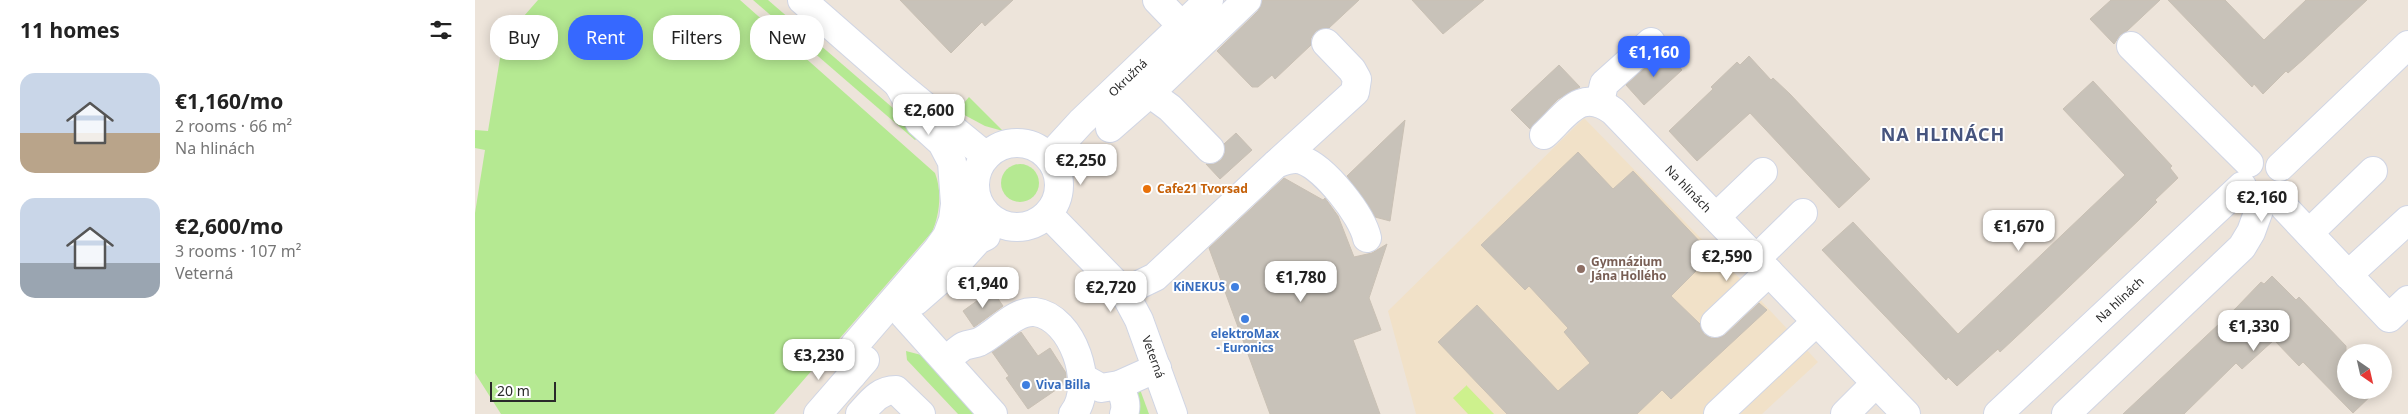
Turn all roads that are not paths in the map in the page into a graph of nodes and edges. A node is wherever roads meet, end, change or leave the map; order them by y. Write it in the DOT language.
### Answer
graph roads {
  1 [pos="801,0"];
  2 [pos="1157,0"];
  3 [pos="1209,0"];
  4 [pos="1247,0"];
  5 [pos="1182,26"];
  6 [pos="1651,42"];
  7 [pos="1326,43"];
  8 [pos="2408,45"];
  9 [pos="2131,46"];
  10 [pos="1141,83"];
  11 [pos="898,84"];
  12 [pos="1600,102"];
  13 [pos="1110,128"];
  14 [pos="1544,135"];
  15 [pos="1210,149"];
  16 [pos="986,156"];
  17 [pos="1049,157"];
  18 [pos="1276,164"];
  19 [pos="2373,171"];
  20 [pos="1763,172"];
  21 [pos="2258,187"];
  22 [pos="977,197"];
  23 [pos="1803,213"];
  24 [pos="1048,214"];
  25 [pos="1716,217"];
  26 [pos="2408,220"];
  27 [pos="1010,226"];
  28 [pos="2309,233"];
  29 [pos="1367,238"];
  30 [pos="1762,265"];
  31 [pos="2348,275"];
  32 [pos="1124,292"];
  33 [pos="910,308"];
  34 [pos="2398,309"];
  35 [pos="1816,322"];
  36 [pos="1715,323"];
  37 [pos="947,360"];
  38 [pos="1157,368"];
  39 [pos="852,375"];
  40 [pos="1083,378"];
  41 [pos="1876,383"];
  42 [pos="1119,385"];
  43 [pos="818,414"];
  44 [pos="860,414"];
  45 [pos="921,414"];
  46 [pos="993,414"];
  47 [pos="1073,414"];
  48 [pos="1124,414"];
  49 [pos="1173,414"];
  50 [pos="1718,414"];
  51 [pos="1845,414"];
  52 [pos="1906,414"];
  53 [pos="1998,414"];
  54 [pos="2066,414"];
  1 -- 11 [label="street"];
  2 -- 5 [label="street"];
  3 -- 5 [label="street, Okružná"];
  4 -- 10 [label="street"];
  5 -- 10 [label="street, Okružná"];
  6 -- 12 [label="street"];
  7 -- 18 [label="street"];
  8 -- 21 [label="street"];
  9 -- 21 [label="street"];
  10 -- 13 [label="street"];
  10 -- 15 [label="street"];
  10 -- 17 [label="street, Okružná"];
  11 -- 16 [label="street"];
  11 -- 39 [label="street"];
  12 -- 14 [label="street"];
  12 -- 25 [label="street, Na hlinách"];
  16 -- 17 [label="street"];
  16 -- 22 [label="street"];
  17 -- 24 [label="street"];
  18 -- 29 [label="street"];
  18 -- 32 [label="street"];
  19 -- 28 [label="street"];
  20 -- 25 [label="street"];
  21 -- 28 [label="street"];
  21 -- 53 [label="street, Na hlinách"];
  21 -- 54 [label="street"];
  22 -- 27 [label="street"];
  22 -- 33 [label="street"];
  23 -- 30 [label="street"];
  24 -- 27 [label="street"];
  24 -- 32 [label="street, Veterná"];
  25 -- 30 [label="street, Na hlinách"];
  26 -- 31 [label="street"];
  27 -- 33 [label="street"];
  28 -- 31 [label="street"];
  30 -- 35 [label="street, Na hlinách"];
  30 -- 36 [label="street"];
  31 -- 34 [label="street"];
  32 -- 38 [label="street, Veterná"];
  33 -- 37 [label="street"];
  33 -- 39 [label="street"];
  35 -- 41 [label="street, Na hlinách"];
  35 -- 50 [label="street"];
  37 -- 40 [label="street"];
  37 -- 46 [label="street"];
  38 -- 42 [label="street"];
  38 -- 49 [label="street, Veterná"];
  39 -- 43 [label="street"];
  40 -- 42 [label="street"];
  40 -- 47 [label="street"];
  41 -- 51 [label="street"];
  41 -- 52 [label="street, Na hlinách"];
  42 -- 48 [label="street"];
  44 -- 45 [label="street"];
}
